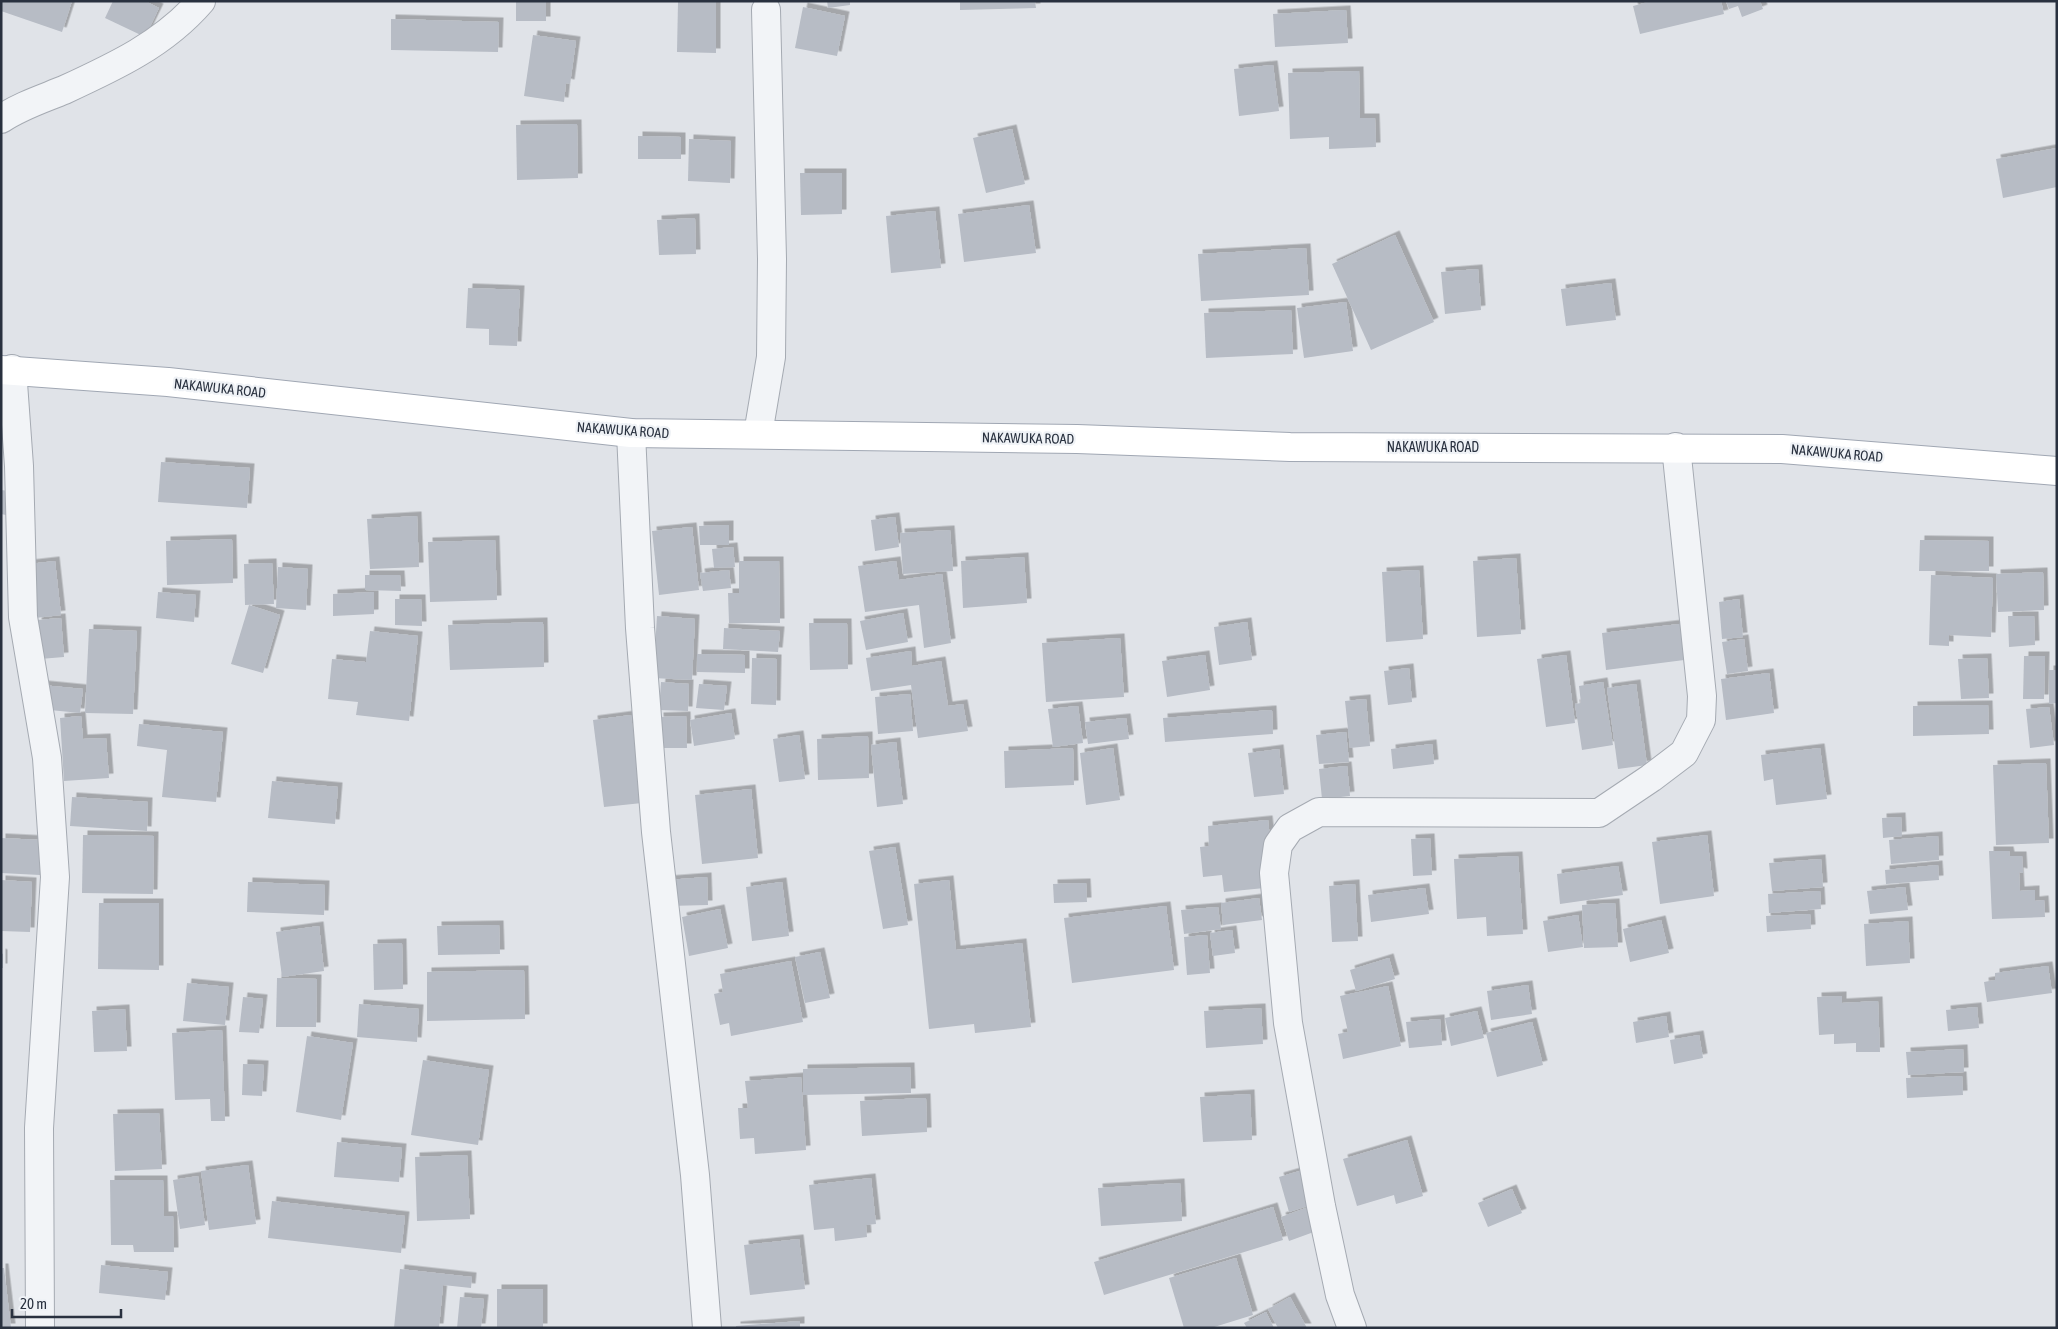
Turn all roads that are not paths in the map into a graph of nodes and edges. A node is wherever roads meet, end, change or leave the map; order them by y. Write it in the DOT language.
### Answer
graph roads {
  1 [pos="201,1"];
  2 [pos="766,10"];
  3 [pos="1,119"];
  4 [pos="6,369"];
  5 [pos="631,433"];
  6 [pos="758,434"];
  7 [pos="1676,447"];
  8 [pos="2057,471"];
  9 [pos="40,1328"];
  10 [pos="707,1328"];
  11 [pos="1352,1328"];
  1 -- 3 [label="street"];
  2 -- 6 [label="street"];
  4 -- 5 [label="main road, NAKAWUKA ROAD"];
  4 -- 9 [label="street"];
  5 -- 6 [label="main road, NAKAWUKA ROAD"];
  5 -- 10 [label="street"];
  6 -- 7 [label="main road, NAKAWUKA ROAD"];
  7 -- 8 [label="main road, NAKAWUKA ROAD"];
  7 -- 11 [label="street"];
}
